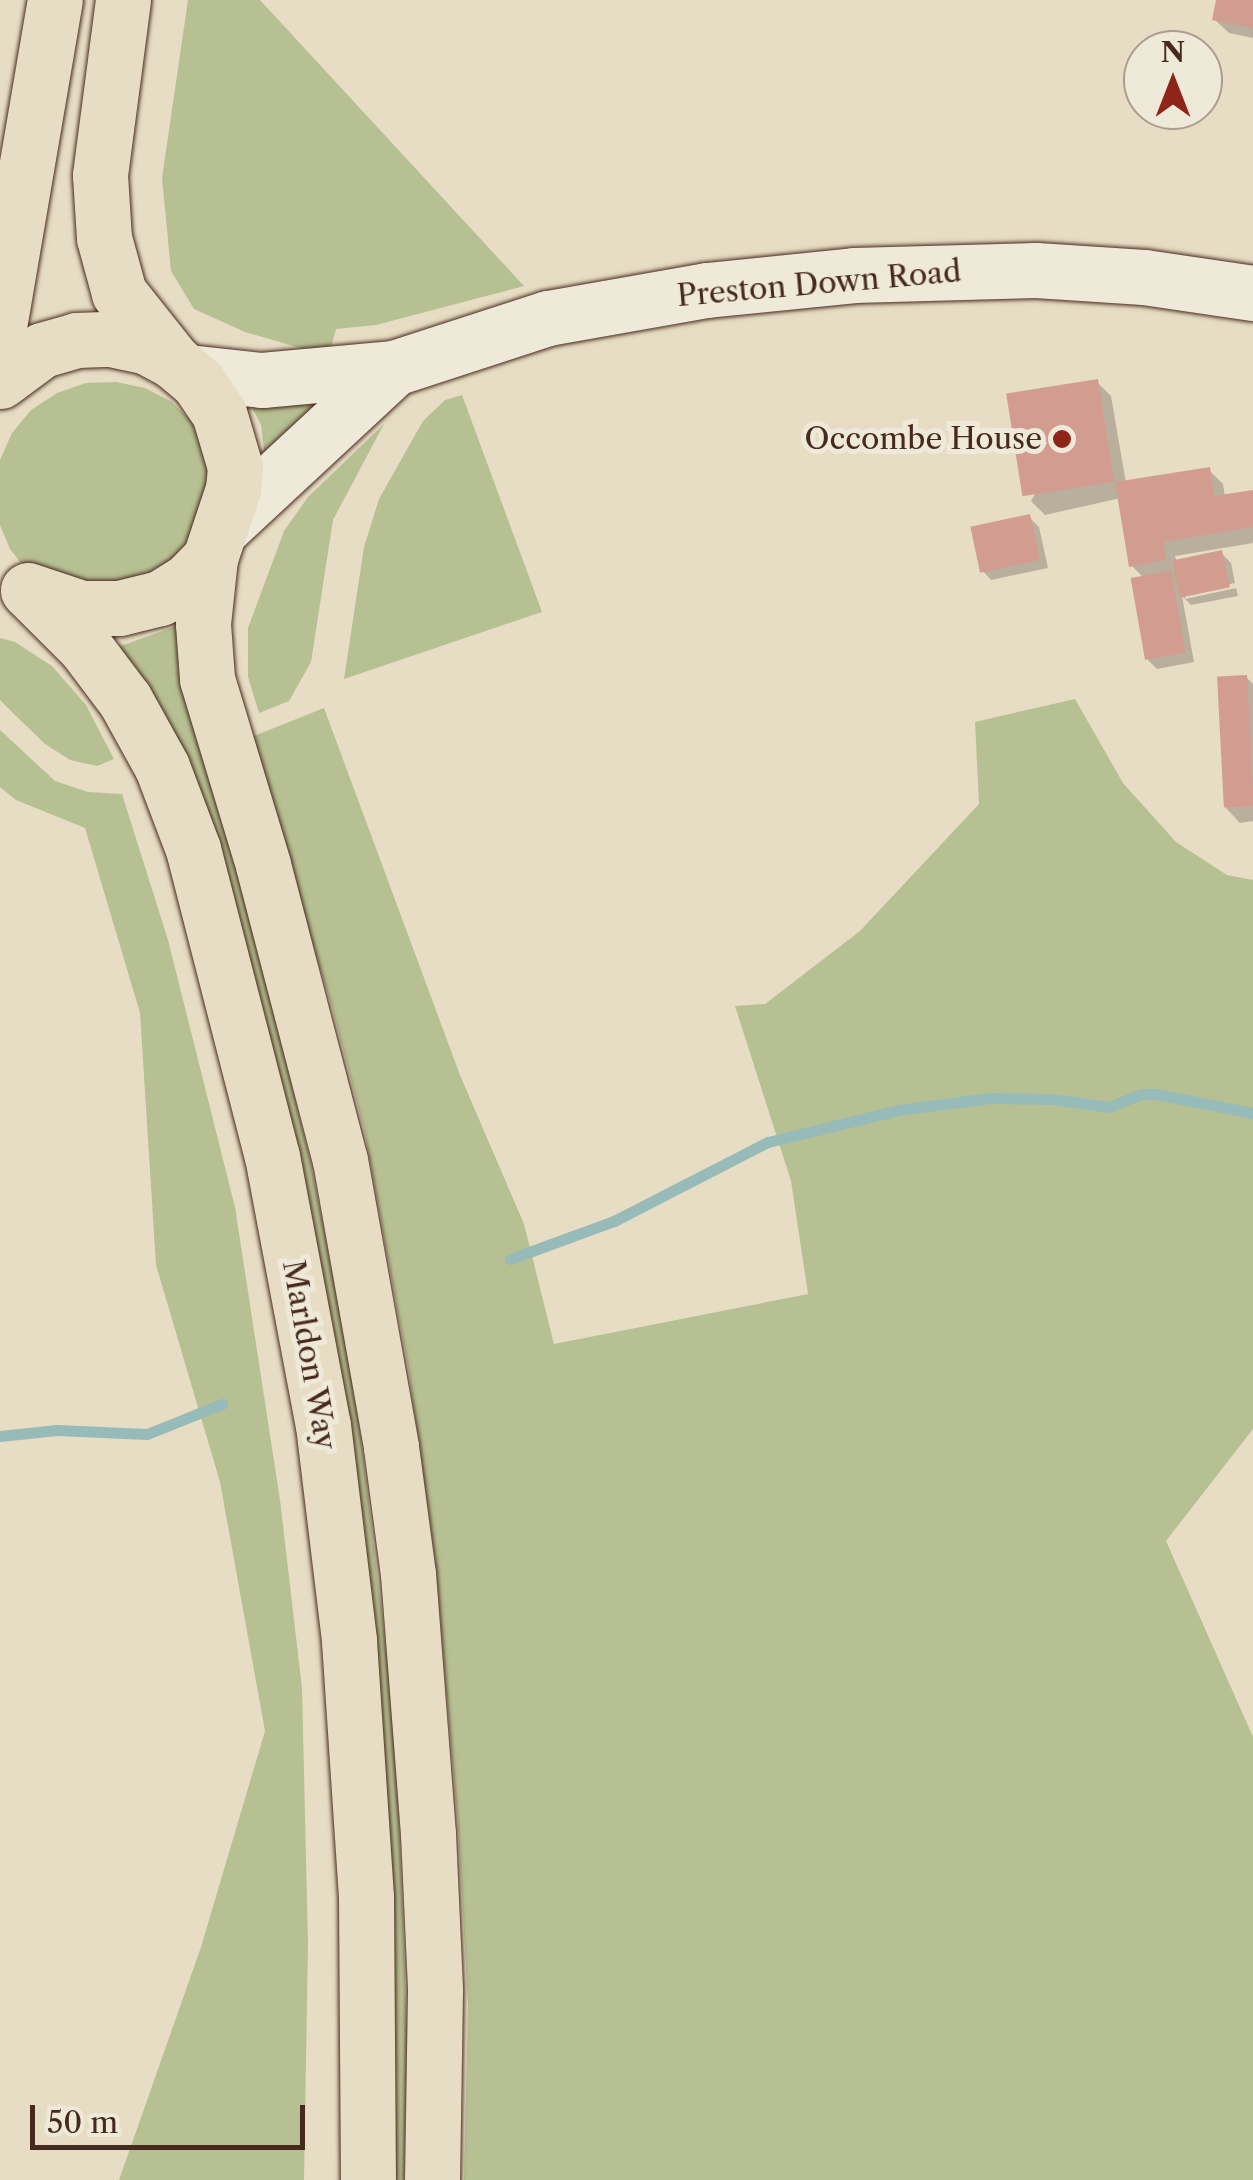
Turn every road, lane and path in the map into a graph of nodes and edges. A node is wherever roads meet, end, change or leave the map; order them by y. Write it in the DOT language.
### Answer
graph roads {
  1 [pos="56,0"];
  2 [pos="123,0"];
  3 [pos="1253,293"];
  4 [pos="0,321"];
  5 [pos="181,366"];
  6 [pos="394,368"];
  7 [pos="0,381"];
  8 [pos="216,543"];
  9 [pos="11,581"];
  10 [pos="368,2180"];
  11 [pos="432,2180"];
  1 -- 4 [label="highway"];
  2 -- 5 [label="highway"];
  3 -- 6 [label="street, Preston Down Road"];
  5 -- 6 [label="street, Preston Down Road"];
  5 -- 7 [label="highway"];
  5 -- 8 [label="highway"];
  6 -- 8 [label="street, Preston Down Road"];
  8 -- 9 [label="highway"];
  8 -- 11 [label="highway"];
  9 -- 10 [label="highway, Marldon Way"];
}
